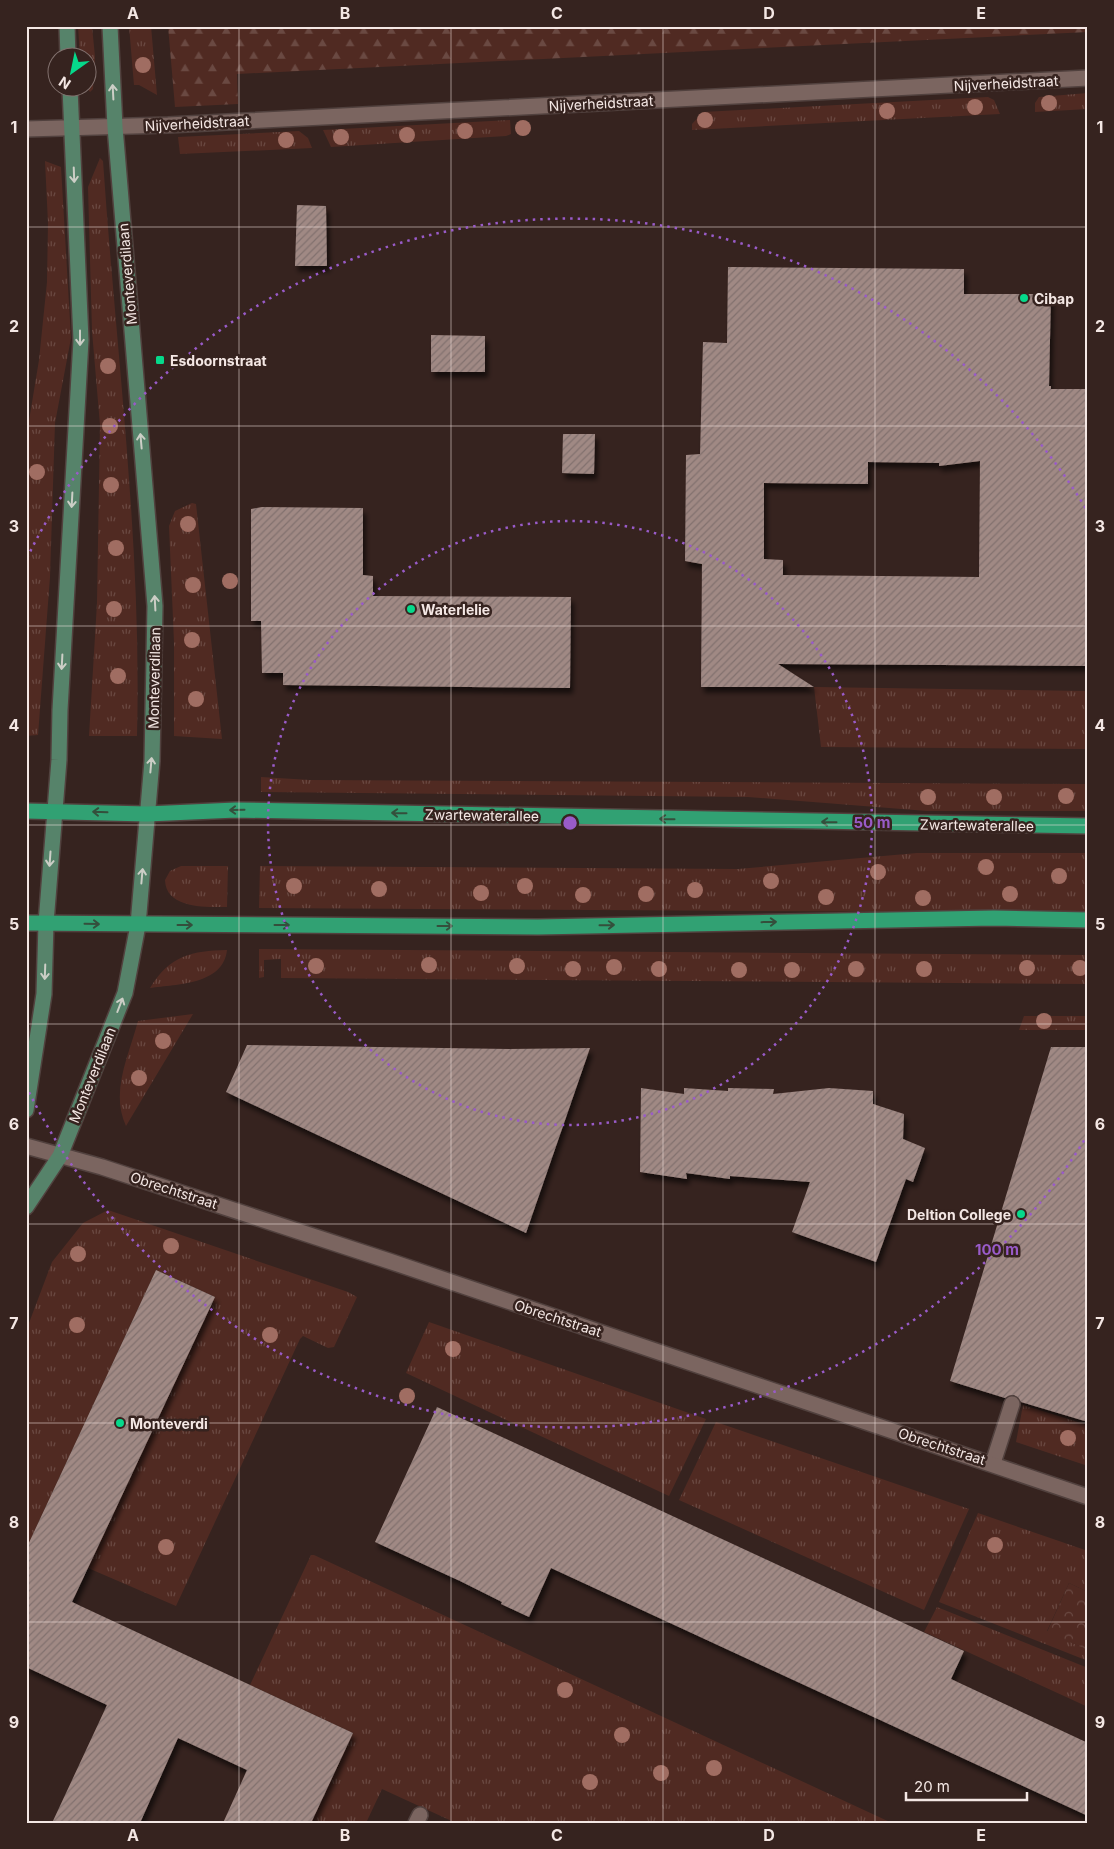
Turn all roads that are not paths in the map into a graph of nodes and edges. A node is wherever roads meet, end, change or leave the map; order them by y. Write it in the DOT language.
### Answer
graph roads {
  1 [pos="66,26"];
  2 [pos="110,26"];
  3 [pos="67,48"];
  4 [pos="1088,78"];
  5 [pos="71,98"];
  6 [pos="73,127"];
  7 [pos="115,127"];
  8 [pos="26,129"];
  9 [pos="26,811"];
  10 [pos="54,811"];
  11 [pos="147,814"];
  12 [pos="1088,826"];
  13 [pos="1088,920"];
  14 [pos="26,923"];
  15 [pos="46,923"];
  16 [pos="138,925"];
  17 [pos="26,1110"];
  18 [pos="26,1146"];
  19 [pos="60,1156"];
  20 [pos="26,1207"];
  21 [pos="1012,1404"];
  22 [pos="993,1463"];
  23 [pos="1088,1497"];
  1 -- 3 [label="street"];
  7 -- 2 [label="street, Monteverdilaan, one-way"];
  4 -- 7 [label="street, Nijverheidstraat"];
  5 -- 6 [label="street"];
  6 -- 7 [label="street"];
  6 -- 8 [label="street"];
  6 -- 10 [label="street, one-way"];
  11 -- 7 [label="street, Monteverdilaan, one-way"];
  9 -- 10 [label="main road, Zwartewaterallee"];
  11 -- 10 [label="main road, Zwartewaterallee, one-way"];
  10 -- 15 [label="street, one-way"];
  12 -- 11 [label="main road, Zwartewaterallee, one-way"];
  16 -- 11 [label="street, Monteverdilaan, one-way"];
  16 -- 13 [label="main road, one-way"];
  14 -- 15 [label="main road"];
  15 -- 16 [label="main road, one-way"];
  15 -- 17 [label="street, one-way"];
  19 -- 16 [label="street, Monteverdilaan, one-way"];
  18 -- 19 [label="street, Obrechtstraat"];
  19 -- 20 [label="street, Monteverdilaan"];
  19 -- 22 [label="street, Obrechtstraat"];
  21 -- 22 [label="street"];
  22 -- 23 [label="street, Obrechtstraat"];
}
